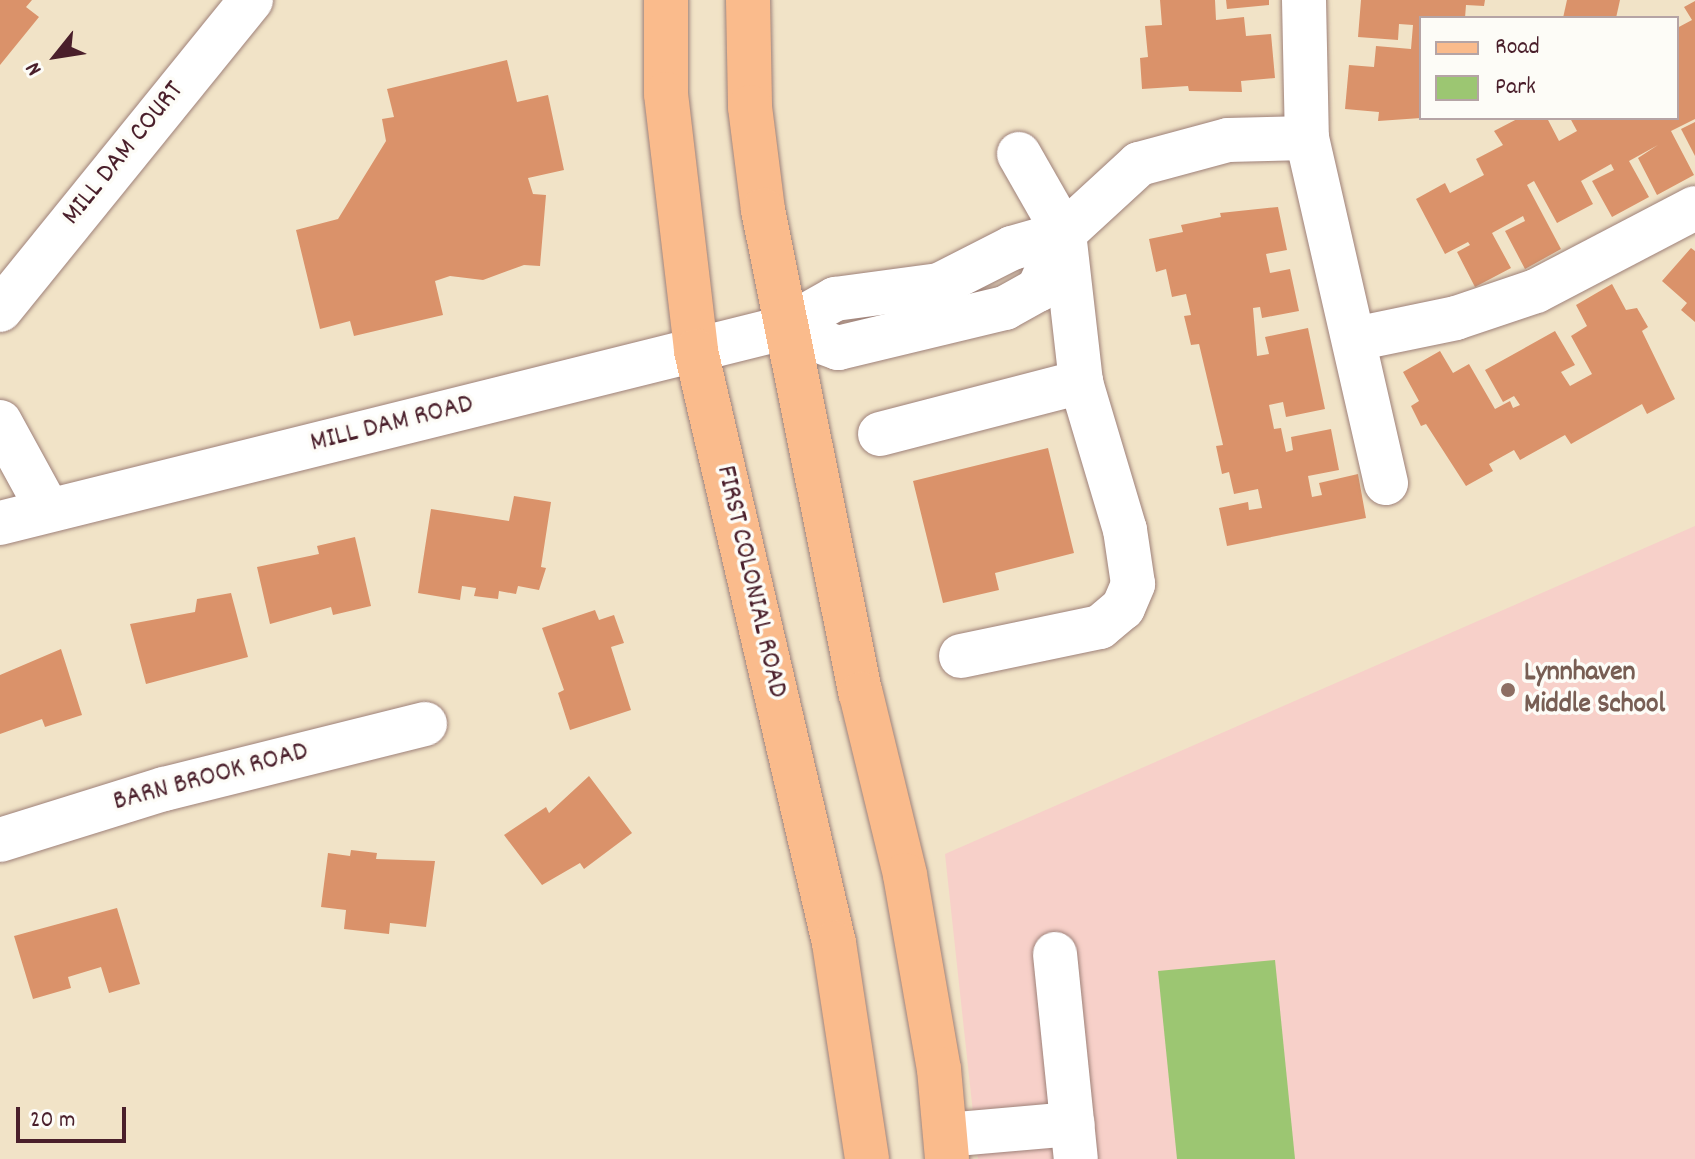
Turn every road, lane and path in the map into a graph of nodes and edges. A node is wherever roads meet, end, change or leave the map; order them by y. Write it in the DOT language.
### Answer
graph roads {
  1 [pos="251,0"];
  2 [pos="666,0"];
  3 [pos="748,0"];
  4 [pos="1304,0"];
  5 [pos="1307,138"];
  6 [pos="1019,154"];
  7 [pos="1695,208"];
  8 [pos="1064,233"];
  9 [pos="0,310"];
  10 [pos="784,328"];
  11 [pos="1355,339"];
  12 [pos="696,351"];
  13 [pos="1081,382"];
  14 [pos="0,422"];
  15 [pos="880,434"];
  16 [pos="1386,483"];
  17 [pos="47,508"];
  18 [pos="0,523"];
  19 [pos="961,656"];
  20 [pos="425,724"];
  21 [pos="0,840"];
  22 [pos="1055,954"];
  23 [pos="1074,1141"];
  24 [pos="946,1147"];
  25 [pos="867,1159"];
  1 -- 9 [label="street, MILL DAM COURT"];
  2 -- 12 [label="main road, FIRST COLONIAL ROAD"];
  3 -- 10 [label="main road"];
  4 -- 5 [label="street"];
  5 -- 8 [label="street, MILL DAM ROAD"];
  5 -- 11 [label="street"];
  6 -- 8 [label="street"];
  7 -- 11 [label="street"];
  8 -- 10 [label="street, MILL DAM ROAD"];
  8 -- 13 [label="street"];
  10 -- 12 [label="street, MILL DAM ROAD"];
  10 -- 24 [label="main road"];
  11 -- 16 [label="street"];
  12 -- 17 [label="street, MILL DAM ROAD"];
  12 -- 25 [label="main road, FIRST COLONIAL ROAD"];
  13 -- 15 [label="street"];
  13 -- 19 [label="street"];
  14 -- 17 [label="street"];
  17 -- 18 [label="street, MILL DAM ROAD"];
  20 -- 21 [label="street, BARN BROOK ROAD"];
  22 -- 23 [label="street"];
  23 -- 24 [label="street"];
}
